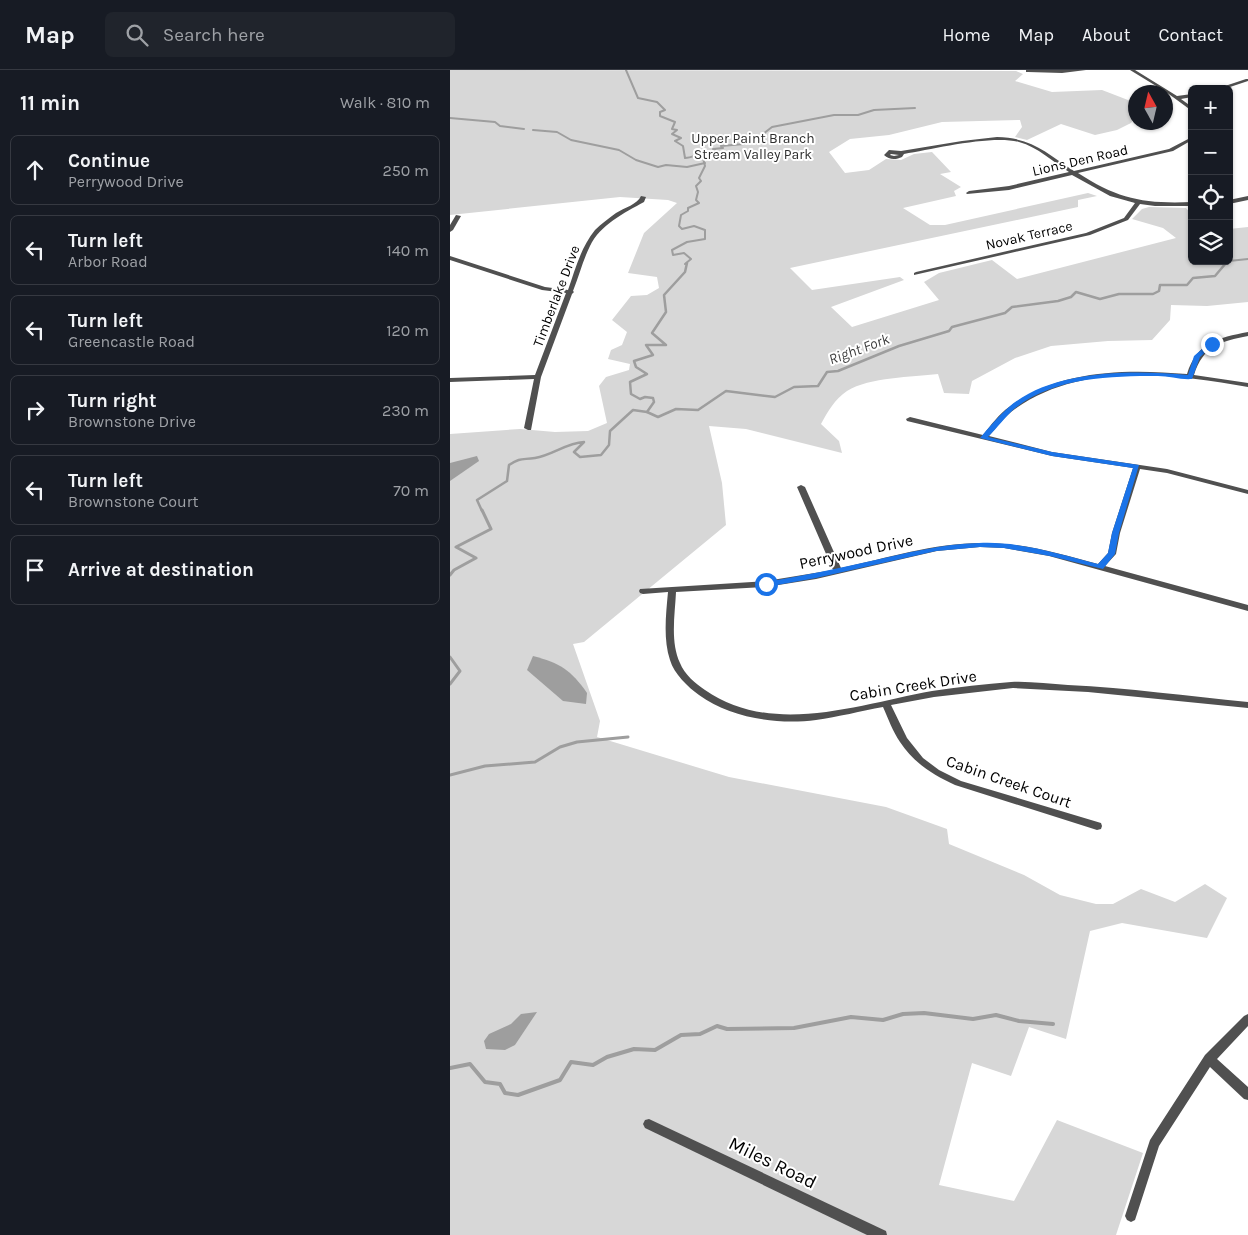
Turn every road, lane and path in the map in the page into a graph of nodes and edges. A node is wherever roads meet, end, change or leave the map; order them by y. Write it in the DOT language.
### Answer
graph roads {
  1 [pos="1084,70"];
  2 [pos="1132,70"];
  3 [pos="1028,71"];
  4 [pos="1246,80"];
  5 [pos="1230,85"];
  6 [pos="1188,96"];
  7 [pos="1178,98"];
  8 [pos="1188,107"];
  9 [pos="1188,140"];
  10 [pos="901,153"];
  11 [pos="1074,173"];
  12 [pos="969,193"];
  13 [pos="643,197"];
  14 [pos="1248,198"];
  15 [pos="1233,201"];
  16 [pos="1138,203"];
  17 [pos="1188,204"];
  18 [pos="458,216"];
  19 [pos="450,230"];
  20 [pos="450,258"];
  21 [pos="916,274"];
  22 [pos="571,292"];
  23 [pos="1248,334"];
  24 [pos="538,377"];
  25 [pos="1190,378"];
  26 [pos="450,380"];
  27 [pos="1248,385"];
  28 [pos="910,419"];
  29 [pos="528,428"];
  30 [pos="984,438"];
  31 [pos="1137,466"];
  32 [pos="801,487"];
  33 [pos="1248,492"];
  34 [pos="1100,567"];
  35 [pos="838,571"];
  36 [pos="672,590"];
  37 [pos="643,591"];
  38 [pos="1248,608"];
  39 [pos="886,704"];
  40 [pos="1248,704"];
  41 [pos="1097,826"];
  42 [pos="1248,1020"];
  43 [pos="1209,1059"];
  44 [pos="1248,1095"];
  45 [pos="649,1124"];
  46 [pos="1131,1216"];
  47 [pos="881,1235"];
  1 -- 3 [label="street"];
  2 -- 7 [label="street"];
  4 -- 5 [label="street"];
  6 -- 7 [label="street"];
  7 -- 8 [label="street"];
  9 -- 11 [label="street, Lions Den Road"];
  10 -- 11 [label="street"];
  11 -- 12 [label="street, Lions Den Road"];
  11 -- 16 [label="street"];
  13 -- 22 [label="street, Timberlake Drive"];
  14 -- 15 [label="street"];
  16 -- 17 [label="street"];
  16 -- 21 [label="street, Novak Terrace"];
  18 -- 19 [label="street"];
  20 -- 22 [label="street"];
  22 -- 24 [label="street, Timberlake Drive"];
  23 -- 25 [label="street"];
  24 -- 26 [label="street"];
  24 -- 29 [label="street, Timberlake Drive"];
  25 -- 27 [label="street"];
  25 -- 30 [label="street"];
  28 -- 30 [label="street"];
  30 -- 31 [label="street"];
  31 -- 33 [label="street"];
  31 -- 34 [label="street"];
  32 -- 35 [label="street"];
  34 -- 35 [label="street, Perrywood Drive"];
  34 -- 38 [label="street, Perrywood Drive"];
  35 -- 36 [label="street, Perrywood Drive"];
  36 -- 37 [label="street, Perrywood Drive"];
  36 -- 39 [label="street, Cabin Creek Drive"];
  39 -- 40 [label="street, Cabin Creek Drive"];
  39 -- 41 [label="street, Cabin Creek Court"];
  42 -- 43 [label="street"];
  43 -- 44 [label="street"];
  43 -- 46 [label="street"];
  45 -- 47 [label="street, Miles Road"];
}
